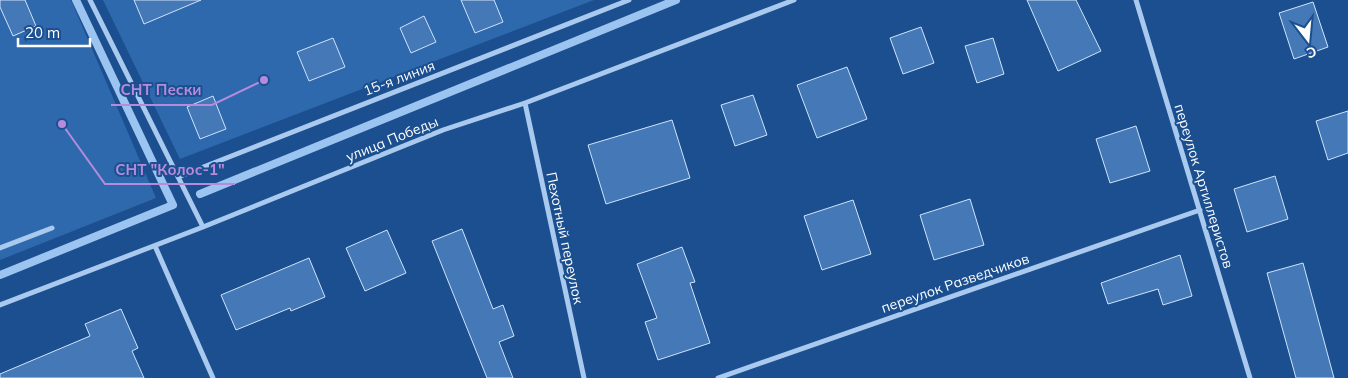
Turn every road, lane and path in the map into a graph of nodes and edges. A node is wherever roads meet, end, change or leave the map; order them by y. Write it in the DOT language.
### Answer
graph roads {
  1 [pos="90,0"];
  2 [pos="629,0"];
  3 [pos="794,0"];
  4 [pos="1136,0"];
  5 [pos="525,104"];
  6 [pos="178,177"];
  7 [pos="1200,210"];
  8 [pos="52,228"];
  9 [pos="203,228"];
  10 [pos="156,246"];
  11 [pos="0,248"];
  12 [pos="0,304"];
  13 [pos="213,378"];
  14 [pos="584,378"];
  15 [pos="718,378"];
  16 [pos="1250,378"];
  1 -- 6 [label="street"];
  2 -- 6 [label="street, 15-я линия"];
  3 -- 5 [label="street, улица Победы"];
  4 -- 7 [label="street, переулок Артиллеристов"];
  5 -- 9 [label="street, улица Победы"];
  5 -- 14 [label="street, Пехотный переулок"];
  6 -- 9 [label="street"];
  7 -- 15 [label="street, переулок Разведчиков"];
  7 -- 16 [label="street, переулок Артиллеристов"];
  8 -- 11 [label="street"];
  9 -- 10 [label="street, улица Победы"];
  10 -- 12 [label="street, улица Победы"];
  10 -- 13 [label="street"];
}
